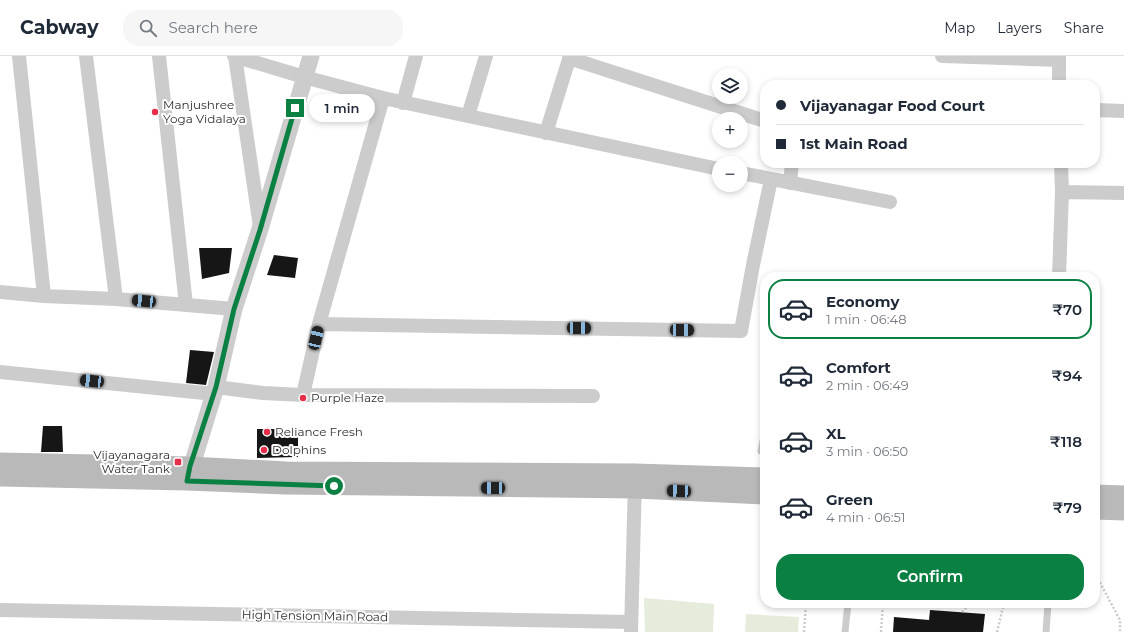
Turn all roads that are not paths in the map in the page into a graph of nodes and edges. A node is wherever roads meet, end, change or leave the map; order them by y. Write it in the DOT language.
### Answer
graph roads {
  1 [pos="19,56"];
  2 [pos="86,56"];
  3 [pos="159,56"];
  4 [pos="234,56"];
  5 [pos="311,56"];
  6 [pos="416,56"];
  7 [pos="486,56"];
  8 [pos="942,56"];
  9 [pos="569,57"];
  10 [pos="1059,58"];
  11 [pos="304,77"];
  12 [pos="1060,80"];
  13 [pos="383,98"];
  14 [pos="403,102"];
  15 [pos="1100,110"];
  16 [pos="1124,111"];
  17 [pos="468,116"];
  18 [pos="760,119"];
  19 [pos="546,133"];
  20 [pos="712,168"];
  21 [pos="791,168"];
  22 [pos="1061,168"];
  23 [pos="748,174"];
  24 [pos="771,179"];
  25 [pos="790,182"];
  26 [pos="1062,192"];
  27 [pos="1124,193"];
  28 [pos="890,202"];
  29 [pos="260,230"];
  30 [pos="1059,272"];
  31 [pos="0,292"];
  32 [pos="44,296"];
  33 [pos="116,299"];
  34 [pos="186,305"];
  35 [pos="234,309"];
  36 [pos="319,324"];
  37 [pos="0,372"];
  38 [pos="215,390"];
  39 [pos="303,395"];
  40 [pos="593,396"];
  41 [pos="0,462"];
  42 [pos="189,474"];
  43 [pos="0,478"];
  44 [pos="760,478"];
  45 [pos="636,481"];
  46 [pos="760,494"];
  47 [pos="1100,494"];
  48 [pos="1124,495"];
  49 [pos="1100,510"];
  50 [pos="1124,511"];
  51 [pos="848,608"];
  52 [pos="1048,608"];
  53 [pos="0,610"];
  54 [pos="631,627"];
  55 [pos="846,632"];
  56 [pos="1046,632"];
  1 -- 32 [label="street"];
  2 -- 33 [label="street"];
  3 -- 34 [label="street"];
  4 -- 11 [label="street"];
  4 -- 29 [label="street"];
  5 -- 11 [label="street"];
  6 -- 14 [label="street"];
  7 -- 17 [label="street"];
  8 -- 10 [label="street"];
  9 -- 18 [label="street"];
  9 -- 19 [label="street"];
  10 -- 12 [label="street"];
  11 -- 13 [label="street"];
  11 -- 29 [label="street"];
  13 -- 14 [label="street"];
  13 -- 36 [label="street"];
  14 -- 17 [label="street"];
  15 -- 16 [label="street"];
  17 -- 19 [label="street"];
  19 -- 20 [label="street"];
  21 -- 25 [label="street"];
  22 -- 26 [label="street"];
  23 -- 24 [label="street"];
  24 -- 25 [label="street"];
  24 -- 36 [label="street"];
  25 -- 28 [label="street"];
  26 -- 27 [label="street"];
  26 -- 30 [label="street"];
  29 -- 35 [label="street"];
  31 -- 32 [label="street"];
  32 -- 33 [label="street"];
  33 -- 34 [label="street"];
  34 -- 35 [label="street"];
  35 -- 38 [label="street"];
  36 -- 39 [label="street"];
  37 -- 38 [label="street"];
  38 -- 39 [label="street"];
  38 -- 42 [label="street"];
  39 -- 40 [label="street"];
  41 -- 42 [label="main road"];
  42 -- 43 [label="main road"];
  42 -- 45 [label="main road"];
  44 -- 45 [label="main road"];
  45 -- 46 [label="main road"];
  45 -- 54 [label="street"];
  47 -- 48 [label="main road"];
  49 -- 50 [label="main road"];
  51 -- 55 [label="lane"];
  52 -- 56 [label="lane"];
  53 -- 54 [label="street, High Tension Main Road"];
}
